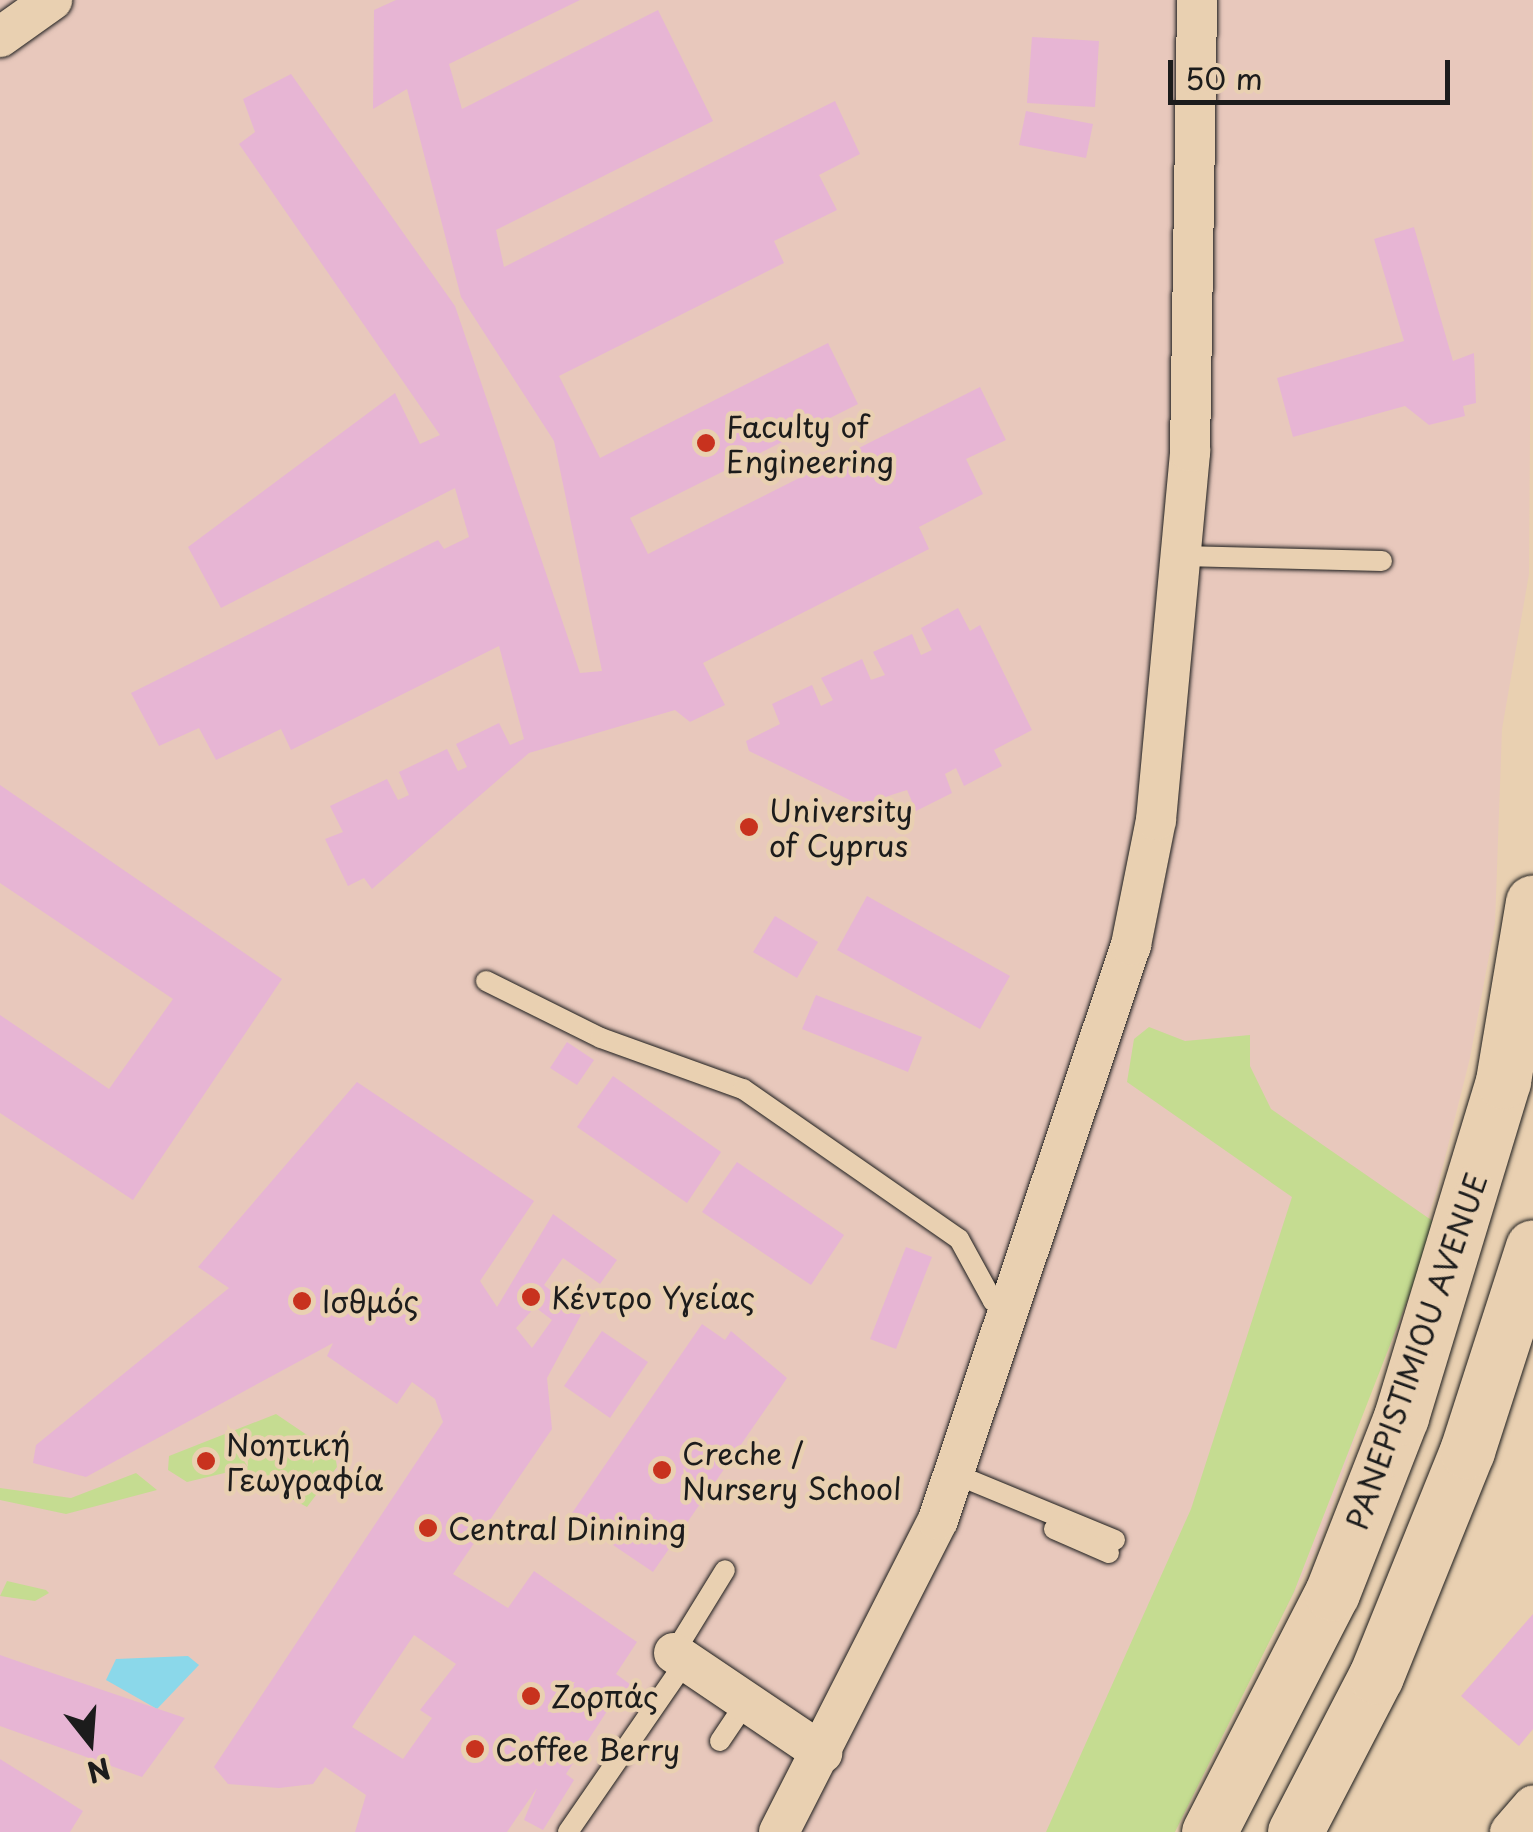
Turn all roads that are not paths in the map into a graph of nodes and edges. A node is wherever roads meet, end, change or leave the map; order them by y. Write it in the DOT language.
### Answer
graph roads {
  1 [pos="52,0"];
  2 [pos="1197,0"];
  3 [pos="0,37"];
  4 [pos="1182,556"];
  5 [pos="1382,561"];
  6 [pos="1533,902"];
  7 [pos="486,982"];
  8 [pos="1533,1247"];
  9 [pos="1015,1310"];
  10 [pos="953,1480"];
  11 [pos="1112,1546"];
  12 [pos="725,1570"];
  13 [pos="680,1657"];
  14 [pos="745,1704"];
  15 [pos="720,1741"];
  16 [pos="822,1753"];
  17 [pos="1533,1806"];
  18 [pos="568,1832"];
  19 [pos="779,1832"];
  20 [pos="1209,1832"];
  21 [pos="1295,1832"];
  22 [pos="1510,1832"];
  1 -- 3 [label="street"];
  2 -- 4 [label="street"];
  4 -- 5 [label="lane"];
  4 -- 9 [label="street"];
  6 -- 20 [label="main road, PANEPISTIMIOU AVENUE"];
  7 -- 9 [label="lane"];
  8 -- 21 [label="main road"];
  9 -- 10 [label="street"];
  10 -- 11 [label="lane"];
  10 -- 16 [label="street"];
  12 -- 13 [label="lane"];
  13 -- 14 [label="street"];
  13 -- 18 [label="lane"];
  14 -- 15 [label="lane"];
  14 -- 16 [label="street"];
  16 -- 19 [label="street"];
  17 -- 22 [label="street"];
}
